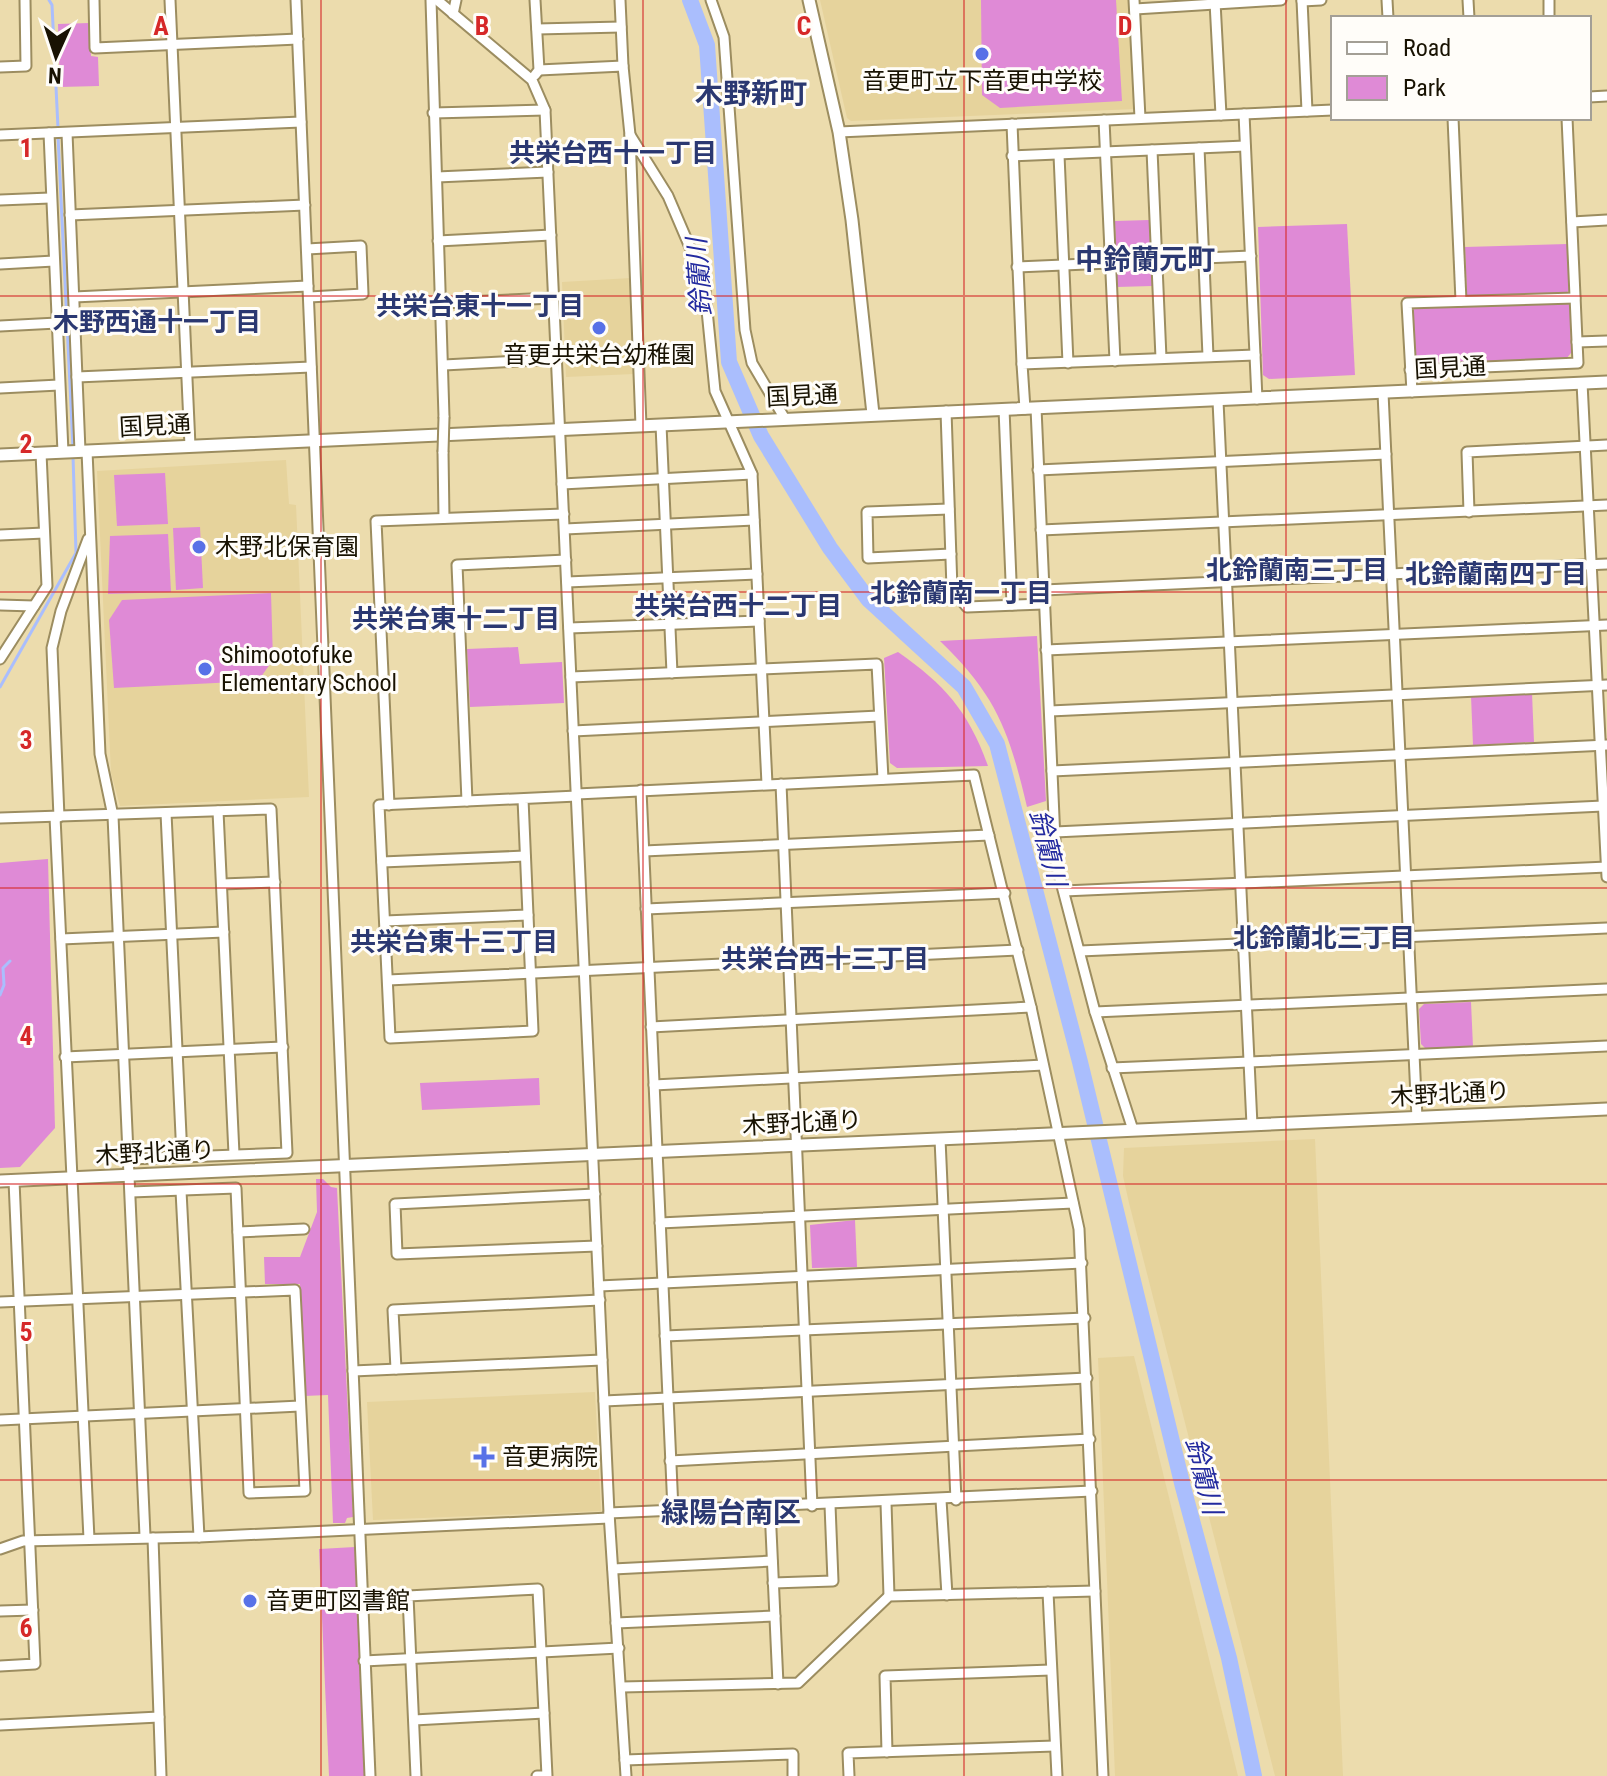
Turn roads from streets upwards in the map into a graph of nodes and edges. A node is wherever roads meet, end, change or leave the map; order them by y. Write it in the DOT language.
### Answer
graph roads {
  1 [pos="25,0"];
  2 [pos="94,0"];
  3 [pos="170,0"];
  4 [pos="296,0"];
  5 [pos="431,0"];
  6 [pos="437,0"];
  7 [pos="456,0"];
  8 [pos="535,0"];
  9 [pos="620,0"];
  10 [pos="711,0"];
  11 [pos="809,0"];
  12 [pos="1281,0"];
  13 [pos="1302,0"];
  14 [pos="1321,0"];
  15 [pos="1215,2"];
  16 [pos="1135,4"];
  17 [pos="453,14"];
  18 [pos="621,27"];
  19 [pos="537,29"];
  20 [pos="298,39"];
  21 [pos="172,44"];
  22 [pos="623,66"];
  23 [pos="0,67"];
  24 [pos="539,70"];
  25 [pos="532,80"];
  26 [pos="545,110"];
  27 [pos="1331,110"];
  28 [pos="1307,111"];
  29 [pos="433,113"];
  30 [pos="1244,114"];
  31 [pos="1221,115"];
  32 [pos="1140,118"];
  33 [pos="1104,120"];
  34 [pos="1453,120"];
  35 [pos="1567,120"];
  36 [pos="301,122"];
  37 [pos="1012,124"];
  38 [pos="175,128"];
  39 [pos="839,132"];
  40 [pos="49,133"];
  41 [pos="67,133"];
  42 [pos="0,135"];
  43 [pos="630,135"];
  44 [pos="1245,146"];
  45 [pos="1199,148"];
  46 [pos="1152,150"];
  47 [pos="1106,152"];
  48 [pos="1059,155"];
  49 [pos="1012,156"];
  50 [pos="548,172"];
  51 [pos="437,177"];
  52 [pos="50,198"];
  53 [pos="0,200"];
  54 [pos="305,205"];
  55 [pos="178,211"];
  56 [pos="70,215"];
  57 [pos="1607,220"];
  58 [pos="1572,222"];
  59 [pos="551,235"];
  60 [pos="438,241"];
  61 [pos="307,249"];
  62 [pos="1251,256"];
  63 [pos="1203,258"];
  64 [pos="1157,260"];
  65 [pos="54,261"];
  66 [pos="1110,263"];
  67 [pos="0,264"];
  68 [pos="1064,264"];
  69 [pos="1017,267"];
  70 [pos="309,291"];
  71 [pos="183,292"];
  72 [pos="74,297"];
  73 [pos="553,298"];
  74 [pos="1575,298"];
  75 [pos="1461,301"];
  76 [pos="443,303"];
  77 [pos="57,323"];
  78 [pos="0,326"];
  79 [pos="1607,341"];
  80 [pos="1577,342"];
  81 [pos="1255,355"];
  82 [pos="1208,356"];
  83 [pos="1161,358"];
  84 [pos="557,359"];
  85 [pos="1115,361"];
  86 [pos="1068,363"];
  87 [pos="1022,364"];
  88 [pos="444,365"];
  89 [pos="311,367"];
  90 [pos="1410,370"];
  91 [pos="186,372"];
  92 [pos="77,377"];
  93 [pos="1607,382"];
  94 [pos="1582,383"];
  95 [pos="59,385"];
  96 [pos="0,388"];
  97 [pos="1412,392"];
  98 [pos="1383,393"];
  99 [pos="1257,399"];
  100 [pos="1218,401"];
  101 [pos="1030,408"];
  102 [pos="1004,409"];
  103 [pos="946,411"];
  104 [pos="873,414"];
  105 [pos="785,419"];
  106 [pos="736,422"];
  107 [pos="661,425"];
  108 [pos="641,426"];
  109 [pos="561,429"];
  110 [pos="314,440"];
  111 [pos="1607,445"];
  112 [pos="190,446"];
  113 [pos="1586,446"];
  114 [pos="84,451"];
  115 [pos="63,452"];
  116 [pos="41,453"];
  117 [pos="1386,454"];
  118 [pos="0,455"];
  119 [pos="1221,462"];
  120 [pos="1038,470"];
  121 [pos="752,474"];
  122 [pos="664,478"];
  123 [pos="562,484"];
  124 [pos="1607,505"];
  125 [pos="1588,506"];
  126 [pos="949,509"];
  127 [pos="1469,512"];
  128 [pos="564,514"];
  129 [pos="1389,516"];
  130 [pos="444,518"];
  131 [pos="754,520"];
  132 [pos="1224,522"];
  133 [pos="665,523"];
  134 [pos="565,529"];
  135 [pos="1041,530"];
  136 [pos="44,533"];
  137 [pos="0,535"];
  138 [pos="89,535"];
  139 [pos="951,554"];
  140 [pos="566,560"];
  141 [pos="1607,564"];
  142 [pos="1591,565"];
  143 [pos="757,574"];
  144 [pos="1392,574"];
  145 [pos="668,579"];
  146 [pos="567,582"];
  147 [pos="1227,582"];
  148 [pos="1044,590"];
  149 [pos="1044,604"];
  150 [pos="0,605"];
  151 [pos="1012,605"];
  152 [pos="34,606"];
  153 [pos="759,621"];
  154 [pos="670,625"];
  155 [pos="1594,625"];
  156 [pos="1607,625"];
  157 [pos="569,628"];
  158 [pos="1394,634"];
  159 [pos="1229,642"];
  160 [pos="1046,650"];
  161 [pos="0,659"];
  162 [pos="761,669"];
  163 [pos="672,673"];
  164 [pos="571,677"];
  165 [pos="1602,685"];
  166 [pos="1397,695"];
  167 [pos="1232,702"];
  168 [pos="1050,711"];
  169 [pos="879,716"];
  170 [pos="764,723"];
  171 [pos="573,731"];
  172 [pos="1604,745"];
  173 [pos="1400,755"];
  174 [pos="1235,762"];
  175 [pos="1052,771"];
  176 [pos="883,779"];
  177 [pos="767,784"];
  178 [pos="781,784"];
  179 [pos="641,790"];
  180 [pos="577,795"];
  181 [pos="523,799"];
  182 [pos="467,801"];
  183 [pos="389,805"];
  184 [pos="1603,806"];
  185 [pos="218,811"];
  186 [pos="166,813"];
  187 [pos="113,816"];
  188 [pos="1403,816"];
  189 [pos="57,817"];
  190 [pos="0,818"];
  191 [pos="1238,822"];
  192 [pos="1055,832"];
  193 [pos="989,835"];
  194 [pos="785,845"];
  195 [pos="644,851"];
  196 [pos="525,856"];
  197 [pos="382,862"];
  198 [pos="1607,867"];
  199 [pos="1406,876"];
  200 [pos="1607,877"];
  201 [pos="275,882"];
  202 [pos="1241,883"];
  203 [pos="222,884"];
  204 [pos="1064,891"];
  205 [pos="1005,893"];
  206 [pos="788,903"];
  207 [pos="646,909"];
  208 [pos="528,915"];
  209 [pos="385,921"];
  210 [pos="1607,928"];
  211 [pos="224,932"];
  212 [pos="172,934"];
  213 [pos="1408,936"];
  214 [pos="118,937"];
  215 [pos="61,939"];
  216 [pos="1243,944"];
  217 [pos="1018,950"];
  218 [pos="1080,951"];
  219 [pos="790,962"];
  220 [pos="649,968"];
  221 [pos="585,971"];
  222 [pos="530,973"];
  223 [pos="388,980"];
  224 [pos="1607,989"];
  225 [pos="1411,998"];
  226 [pos="1246,1005"];
  227 [pos="1031,1007"];
  228 [pos="1095,1012"];
  229 [pos="792,1020"];
  230 [pos="651,1027"];
  231 [pos="1607,1046"];
  232 [pos="283,1047"];
  233 [pos="230,1050"];
  234 [pos="177,1052"];
  235 [pos="122,1055"];
  236 [pos="1414,1055"];
  237 [pos="65,1057"];
  238 [pos="1249,1062"];
  239 [pos="1043,1065"];
  240 [pos="1112,1068"];
  241 [pos="795,1078"];
  242 [pos="654,1085"];
  243 [pos="1607,1109"];
  244 [pos="1417,1118"];
  245 [pos="1252,1125"];
  246 [pos="1133,1130"];
  247 [pos="1057,1134"];
  248 [pos="940,1139"];
  249 [pos="798,1146"];
  250 [pos="657,1152"];
  251 [pos="234,1154"];
  252 [pos="593,1154"];
  253 [pos="182,1157"];
  254 [pos="129,1159"];
  255 [pos="345,1166"];
  256 [pos="130,1176"];
  257 [pos="72,1178"];
  258 [pos="0,1181"];
  259 [pos="14,1181"];
  260 [pos="181,1191"];
  261 [pos="131,1192"];
  262 [pos="595,1194"];
  263 [pos="1073,1203"];
  264 [pos="943,1210"];
  265 [pos="801,1216"];
  266 [pos="660,1223"];
  267 [pos="304,1229"];
  268 [pos="238,1232"];
  269 [pos="597,1246"];
  270 [pos="1082,1263"];
  271 [pos="946,1271"];
  272 [pos="804,1277"];
  273 [pos="663,1284"];
  274 [pos="599,1286"];
  275 [pos="241,1290"];
  276 [pos="188,1293"];
  277 [pos="135,1295"];
  278 [pos="79,1298"];
  279 [pos="20,1300"];
  280 [pos="600,1300"];
  281 [pos="0,1302"];
  282 [pos="1085,1318"];
  283 [pos="948,1326"];
  284 [pos="805,1333"];
  285 [pos="665,1336"];
  286 [pos="602,1360"];
  287 [pos="396,1369"];
  288 [pos="353,1371"];
  289 [pos="1087,1378"];
  290 [pos="951,1385"];
  291 [pos="807,1392"];
  292 [pos="668,1398"];
  293 [pos="604,1401"];
  294 [pos="300,1406"];
  295 [pos="245,1409"];
  296 [pos="193,1411"];
  297 [pos="141,1413"];
  298 [pos="83,1416"];
  299 [pos="25,1418"];
  300 [pos="0,1420"];
  301 [pos="1090,1439"];
  302 [pos="954,1446"];
  303 [pos="810,1454"];
  304 [pos="670,1461"];
  305 [pos="1092,1491"];
  306 [pos="941,1500"];
  307 [pos="956,1500"];
  308 [pos="886,1503"];
  309 [pos="830,1505"];
  310 [pos="812,1506"];
  311 [pos="770,1508"];
  312 [pos="673,1510"];
  313 [pos="609,1516"];
  314 [pos="361,1529"];
  315 [pos="149,1537"];
  316 [pos="199,1537"];
  317 [pos="89,1539"];
  318 [pos="30,1541"];
  319 [pos="0,1549"];
  320 [pos="772,1561"];
  321 [pos="613,1569"];
  322 [pos="773,1583"];
  323 [pos="1095,1591"];
  324 [pos="1048,1592"];
  325 [pos="947,1595"];
  326 [pos="889,1596"];
  327 [pos="33,1610"];
  328 [pos="0,1611"];
  329 [pos="775,1616"];
  330 [pos="616,1623"];
  331 [pos="619,1648"];
  332 [pos="541,1652"];
  333 [pos="411,1659"];
  334 [pos="364,1661"];
  335 [pos="0,1666"];
  336 [pos="1051,1670"];
  337 [pos="778,1684"];
  338 [pos="622,1687"];
  339 [pos="544,1713"];
  340 [pos="159,1717"];
  341 [pos="414,1720"];
  342 [pos="0,1725"];
  343 [pos="1055,1746"];
  344 [pos="887,1752"];
  345 [pos="625,1760"];
  346 [pos="161,1776"];
  347 [pos="370,1776"];
  348 [pos="416,1776"];
  349 [pos="537,1776"];
  350 [pos="626,1776"];
  351 [pos="793,1776"];
  352 [pos="849,1776"];
  353 [pos="1057,1776"];
  354 [pos="1103,1776"];
  1 -- 23 [label="street"];
  2 -- 21 [label="street"];
  3 -- 21 [label="street"];
  4 -- 20 [label="street"];
  5 -- 29 [label="street"];
  6 -- 17 [label="street"];
  7 -- 17 [label="street"];
  8 -- 19 [label="street"];
  9 -- 18 [label="street"];
  10 -- 105 [label="street"];
  11 -- 39 [label="street"];
  12 -- 15 [label="street"];
  13 -- 14 [label="street"];
  13 -- 28 [label="street"];
  15 -- 16 [label="street"];
  15 -- 31 [label="street"];
  16 -- 32 [label="street"];
  17 -- 25 [label="street"];
  18 -- 19 [label="street"];
  18 -- 22 [label="street"];
  19 -- 24 [label="street"];
  20 -- 21 [label="street"];
  20 -- 36 [label="street"];
  21 -- 38 [label="street"];
  22 -- 24 [label="street"];
  22 -- 43 [label="street"];
  24 -- 25 [label="street"];
  25 -- 26 [label="street"];
  26 -- 29 [label="street"];
  26 -- 50 [label="street"];
  27 -- 28 [label="street"];
  28 -- 30 [label="street"];
  29 -- 51 [label="street"];
  30 -- 31 [label="street"];
  30 -- 44 [label="street"];
  31 -- 32 [label="street"];
  32 -- 33 [label="street"];
  33 -- 37 [label="street"];
  33 -- 47 [label="street"];
  34 -- 75 [label="street"];
  35 -- 58 [label="street"];
  36 -- 38 [label="street"];
  36 -- 54 [label="street"];
  37 -- 39 [label="street"];
  37 -- 49 [label="street"];
  38 -- 41 [label="street"];
  38 -- 55 [label="street"];
  39 -- 104 [label="street"];
  40 -- 41 [label="street"];
  40 -- 42 [label="street"];
  40 -- 52 [label="street"];
  41 -- 56 [label="street"];
  43 -- 106 [label="street"];
  43 -- 108 [label="street"];
  44 -- 45 [label="street"];
  44 -- 62 [label="street"];
  45 -- 46 [label="street"];
  45 -- 63 [label="street"];
  46 -- 47 [label="street"];
  46 -- 64 [label="street"];
  47 -- 48 [label="street"];
  47 -- 66 [label="street"];
  48 -- 49 [label="street"];
  48 -- 68 [label="street"];
  49 -- 69 [label="street"];
  50 -- 51 [label="street"];
  50 -- 59 [label="street"];
  51 -- 60 [label="street"];
  52 -- 53 [label="street"];
  52 -- 65 [label="street"];
  54 -- 55 [label="street"];
  54 -- 61 [label="street"];
  55 -- 56 [label="street"];
  55 -- 71 [label="street"];
  56 -- 72 [label="street"];
  57 -- 58 [label="street"];
  58 -- 74 [label="street"];
  59 -- 60 [label="street"];
  59 -- 73 [label="street"];
  60 -- 76 [label="street"];
  61 -- 70 [label="street"];
  61 -- 70 [label="street"];
  62 -- 63 [label="street"];
  62 -- 81 [label="street"];
  63 -- 64 [label="street"];
  63 -- 82 [label="street"];
  64 -- 83 [label="street"];
  65 -- 67 [label="street"];
  65 -- 77 [label="street"];
  66 -- 68 [label="street"];
  66 -- 85 [label="street"];
  68 -- 69 [label="street"];
  68 -- 86 [label="street"];
  69 -- 87 [label="street"];
  70 -- 71 [label="street"];
  70 -- 89 [label="street"];
  71 -- 72 [label="street"];
  71 -- 91 [label="street"];
  72 -- 92 [label="street"];
  73 -- 76 [label="street"];
  73 -- 84 [label="street"];
  74 -- 75 [label="street"];
  74 -- 80 [label="street"];
  75 -- 90 [label="street"];
  76 -- 88 [label="street"];
  77 -- 78 [label="street"];
  77 -- 95 [label="street"];
  79 -- 80 [label="street"];
  80 -- 90 [label="street"];
  81 -- 82 [label="street"];
  81 -- 99 [label="street"];
  82 -- 83 [label="street"];
  83 -- 85 [label="street"];
  84 -- 88 [label="street"];
  84 -- 109 [label="street"];
  85 -- 86 [label="street"];
  86 -- 87 [label="street"];
  87 -- 101 [label="street"];
  88 -- 130 [label="street, bridge"];
  89 -- 91 [label="street"];
  89 -- 110 [label="street"];
  90 -- 97 [label="street"];
  91 -- 92 [label="street"];
  91 -- 112 [label="street"];
  92 -- 114 [label="street"];
  93 -- 94 [label="street, 国見通"];
  94 -- 97 [label="street, 国見通"];
  94 -- 113 [label="street"];
  95 -- 96 [label="street"];
  95 -- 115 [label="street"];
  97 -- 98 [label="street, 国見通"];
  98 -- 99 [label="street, 国見通"];
  98 -- 117 [label="street"];
  99 -- 100 [label="street, 国見通"];
  100 -- 101 [label="street, 国見通"];
  100 -- 119 [label="street"];
  101 -- 102 [label="street, 国見通"];
  101 -- 120 [label="street"];
  102 -- 103 [label="street, 国見通"];
  102 -- 151 [label="street"];
  103 -- 104 [label="street, 国見通"];
  103 -- 126 [label="street"];
  104 -- 105 [label="street, 国見通"];
  105 -- 106 [label="street, 国見通"];
  106 -- 107 [label="street, 国見通"];
  106 -- 121 [label="street"];
  107 -- 108 [label="street, 国見通"];
  107 -- 122 [label="street"];
  108 -- 109 [label="street, 国見通"];
  109 -- 110 [label="street, 国見通"];
  109 -- 123 [label="street"];
  110 -- 112 [label="street, 国見通"];
  110 -- 255 [label="street"];
  111 -- 113 [label="street"];
  112 -- 114 [label="street, 国見通"];
  113 -- 125 [label="street"];
  113 -- 127 [label="street"];
  114 -- 115 [label="street, 国見通"];
  114 -- 138 [label="street"];
  115 -- 116 [label="street, 国見通"];
  116 -- 118 [label="street, 国見通"];
  116 -- 136 [label="street"];
  117 -- 119 [label="street"];
  117 -- 129 [label="street"];
  119 -- 120 [label="street"];
  119 -- 132 [label="street"];
  120 -- 135 [label="street"];
  121 -- 122 [label="street"];
  121 -- 131 [label="street"];
  122 -- 123 [label="street"];
  122 -- 133 [label="street"];
  123 -- 128 [label="street"];
  124 -- 125 [label="street"];
  125 -- 127 [label="street"];
  125 -- 142 [label="street"];
  126 -- 139 [label="street"];
  126 -- 139 [label="street"];
  127 -- 129 [label="street"];
  128 -- 130 [label="street"];
  128 -- 134 [label="street"];
  129 -- 132 [label="street"];
  129 -- 144 [label="street"];
  130 -- 183 [label="street"];
  131 -- 133 [label="street"];
  131 -- 143 [label="street"];
  132 -- 135 [label="street"];
  132 -- 147 [label="street"];
  133 -- 134 [label="street"];
  133 -- 145 [label="street"];
  134 -- 140 [label="street"];
  135 -- 148 [label="street"];
  136 -- 137 [label="street"];
  136 -- 152 [label="street"];
  138 -- 187 [label="street"];
  138 -- 189 [label="street"];
  139 -- 151 [label="street"];
  140 -- 146 [label="street"];
  140 -- 182 [label="street"];
  141 -- 142 [label="street"];
  142 -- 144 [label="street"];
  142 -- 155 [label="street"];
  143 -- 145 [label="street"];
  143 -- 153 [label="street"];
  144 -- 147 [label="street"];
  144 -- 158 [label="street"];
  145 -- 146 [label="street"];
  145 -- 154 [label="street"];
  146 -- 157 [label="street"];
  147 -- 148 [label="street"];
  147 -- 159 [label="street"];
  148 -- 149 [label="street"];
  149 -- 151 [label="street"];
  149 -- 160 [label="street"];
  150 -- 152 [label="street"];
  152 -- 161 [label="street"];
  153 -- 154 [label="street"];
  153 -- 162 [label="street"];
  154 -- 157 [label="street"];
  154 -- 163 [label="street"];
  155 -- 156 [label="street"];
  155 -- 158 [label="street"];
  155 -- 165 [label="street"];
  157 -- 164 [label="street"];
  158 -- 159 [label="street"];
  158 -- 166 [label="street"];
  159 -- 160 [label="street"];
  159 -- 167 [label="street"];
  160 -- 168 [label="street"];
  162 -- 163 [label="street"];
  162 -- 169 [label="street"];
  162 -- 170 [label="street"];
  163 -- 164 [label="street"];
  164 -- 171 [label="street"];
  165 -- 166 [label="street"];
  165 -- 172 [label="street"];
  166 -- 167 [label="street"];
  166 -- 173 [label="street"];
  167 -- 168 [label="street"];
  167 -- 174 [label="street"];
  168 -- 175 [label="street"];
  169 -- 170 [label="street"];
  169 -- 176 [label="street"];
  170 -- 171 [label="street"];
  170 -- 177 [label="street"];
  171 -- 180 [label="street"];
  172 -- 173 [label="street"];
  172 -- 184 [label="street"];
  173 -- 174 [label="street"];
  173 -- 188 [label="street"];
  174 -- 175 [label="street"];
  174 -- 191 [label="street"];
  175 -- 192 [label="street"];
  176 -- 178 [label="street"];
  176 -- 193 [label="street"];
  177 -- 178 [label="street"];
  177 -- 179 [label="street"];
  178 -- 194 [label="street"];
  179 -- 180 [label="street"];
  179 -- 195 [label="street"];
  180 -- 181 [label="street"];
  180 -- 221 [label="street"];
  181 -- 182 [label="street"];
  181 -- 196 [label="street"];
  182 -- 183 [label="street"];
  183 -- 197 [label="street"];
  184 -- 188 [label="street"];
  184 -- 198 [label="street"];
  185 -- 186 [label="street"];
  185 -- 201 [label="street"];
  185 -- 203 [label="street"];
  186 -- 187 [label="street"];
  186 -- 212 [label="street"];
  187 -- 189 [label="street"];
  187 -- 214 [label="street"];
  188 -- 191 [label="street"];
  188 -- 199 [label="street"];
  189 -- 190 [label="street"];
  189 -- 215 [label="street"];
  191 -- 192 [label="street"];
  191 -- 202 [label="street"];
  192 -- 204 [label="street"];
  193 -- 194 [label="street"];
  193 -- 205 [label="street"];
  194 -- 195 [label="street"];
  194 -- 206 [label="street"];
  195 -- 207 [label="street"];
  196 -- 197 [label="street"];
  196 -- 208 [label="street"];
  197 -- 209 [label="street"];
  198 -- 199 [label="street"];
  198 -- 200 [label="street"];
  199 -- 202 [label="street"];
  199 -- 213 [label="street"];
  201 -- 203 [label="street"];
  201 -- 232 [label="street"];
  202 -- 204 [label="street"];
  202 -- 216 [label="street"];
  203 -- 211 [label="street"];
  204 -- 218 [label="street"];
  205 -- 206 [label="street"];
  205 -- 217 [label="street"];
  206 -- 207 [label="street"];
  206 -- 219 [label="street"];
  207 -- 220 [label="street"];
  208 -- 209 [label="street"];
  208 -- 222 [label="street"];
  209 -- 223 [label="street"];
  210 -- 213 [label="street"];
  211 -- 212 [label="street"];
  211 -- 233 [label="street"];
  212 -- 214 [label="street"];
  212 -- 234 [label="street"];
  213 -- 216 [label="street"];
  213 -- 225 [label="street"];
  214 -- 215 [label="street"];
  214 -- 235 [label="street"];
  215 -- 237 [label="street"];
  216 -- 218 [label="street"];
  216 -- 226 [label="street"];
  217 -- 219 [label="street"];
  217 -- 227 [label="street"];
  218 -- 228 [label="street"];
  219 -- 220 [label="street"];
  219 -- 229 [label="street"];
  220 -- 221 [label="street"];
  220 -- 230 [label="street"];
  221 -- 222 [label="street"];
  221 -- 252 [label="street"];
  222 -- 223 [label="street"];
  222 -- 223 [label="street"];
  224 -- 225 [label="street"];
  225 -- 226 [label="street"];
  225 -- 236 [label="street"];
  226 -- 228 [label="street"];
  226 -- 238 [label="street"];
  227 -- 229 [label="street"];
  227 -- 239 [label="street"];
  228 -- 240 [label="street"];
  229 -- 230 [label="street"];
  229 -- 241 [label="street"];
  230 -- 242 [label="street"];
  231 -- 236 [label="street"];
  232 -- 233 [label="street"];
  232 -- 251 [label="street"];
  233 -- 234 [label="street"];
  233 -- 251 [label="street"];
  234 -- 235 [label="street"];
  234 -- 253 [label="street"];
  235 -- 237 [label="street"];
  235 -- 254 [label="street"];
  236 -- 238 [label="street"];
  236 -- 244 [label="street"];
  237 -- 257 [label="street"];
  238 -- 240 [label="street"];
  238 -- 245 [label="street"];
  239 -- 241 [label="street"];
  239 -- 247 [label="street"];
  240 -- 246 [label="street"];
  241 -- 242 [label="street"];
  241 -- 249 [label="street"];
  242 -- 250 [label="street"];
  243 -- 244 [label="street, 木野北通り"];
  244 -- 245 [label="street, 木野北通り"];
  245 -- 246 [label="street, 木野北通り"];
  246 -- 247 [label="street, 木野北通り"];
  247 -- 248 [label="street, 木野北通り"];
  247 -- 263 [label="street"];
  248 -- 249 [label="street, 木野北通り"];
  248 -- 264 [label="street"];
  249 -- 250 [label="street, 木野北通り"];
  249 -- 265 [label="street"];
  250 -- 252 [label="street, 木野北通り"];
  250 -- 266 [label="street"];
  251 -- 253 [label="street"];
  252 -- 255 [label="street, 木野北通り"];
  252 -- 262 [label="street"];
  253 -- 254 [label="street"];
  254 -- 256 [label="street"];
  255 -- 256 [label="street, 木野北通り"];
  255 -- 288 [label="street"];
  256 -- 257 [label="street, 木野北通り"];
  256 -- 261 [label="street"];
  257 -- 259 [label="street, 木野北通り"];
  257 -- 278 [label="street"];
  258 -- 259 [label="street, 木野北通り"];
  259 -- 279 [label="street"];
  260 -- 261 [label="street"];
  260 -- 268 [label="street"];
  260 -- 276 [label="street"];
  261 -- 277 [label="street"];
  262 -- 269 [label="street"];
  262 -- 269 [label="street"];
  263 -- 264 [label="street"];
  263 -- 270 [label="street"];
  264 -- 265 [label="street"];
  264 -- 271 [label="street"];
  265 -- 266 [label="street"];
  265 -- 272 [label="street"];
  266 -- 273 [label="street"];
  267 -- 268 [label="street"];
  268 -- 275 [label="street"];
  269 -- 274 [label="street"];
  270 -- 271 [label="street"];
  270 -- 282 [label="street"];
  271 -- 272 [label="street"];
  271 -- 283 [label="street"];
  272 -- 273 [label="street"];
  272 -- 284 [label="street"];
  273 -- 274 [label="street"];
  273 -- 285 [label="street"];
  274 -- 280 [label="street"];
  275 -- 276 [label="street"];
  275 -- 294 [label="street"];
  275 -- 295 [label="street"];
  276 -- 277 [label="street"];
  276 -- 296 [label="street"];
  277 -- 278 [label="street"];
  277 -- 297 [label="street"];
  278 -- 279 [label="street"];
  278 -- 298 [label="street"];
  279 -- 281 [label="street"];
  279 -- 299 [label="street"];
  280 -- 286 [label="street"];
  280 -- 287 [label="street"];
  282 -- 283 [label="street"];
  282 -- 289 [label="street"];
  283 -- 284 [label="street"];
  283 -- 290 [label="street"];
  284 -- 285 [label="street"];
  284 -- 291 [label="street"];
  285 -- 292 [label="street"];
  286 -- 287 [label="street"];
  286 -- 293 [label="street"];
  287 -- 288 [label="street"];
  288 -- 314 [label="street"];
  289 -- 290 [label="street"];
  289 -- 301 [label="street"];
  290 -- 291 [label="street"];
  290 -- 302 [label="street"];
  291 -- 292 [label="street"];
  291 -- 303 [label="street"];
  292 -- 293 [label="street"];
  292 -- 304 [label="street"];
  293 -- 313 [label="street"];
  294 -- 295 [label="street"];
  294 -- 295 [label="street"];
  295 -- 296 [label="street"];
  296 -- 297 [label="street"];
  296 -- 316 [label="street"];
  297 -- 298 [label="street"];
  297 -- 315 [label="street"];
  298 -- 299 [label="street"];
  298 -- 317 [label="street"];
  299 -- 300 [label="street"];
  299 -- 318 [label="street"];
  301 -- 302 [label="street"];
  301 -- 305 [label="street"];
  302 -- 303 [label="street"];
  302 -- 307 [label="street"];
  303 -- 304 [label="street"];
  303 -- 310 [label="street"];
  304 -- 312 [label="street"];
  305 -- 307 [label="street"];
  305 -- 323 [label="street"];
  306 -- 307 [label="street"];
  306 -- 308 [label="street"];
  306 -- 325 [label="street"];
  308 -- 309 [label="street"];
  308 -- 326 [label="street"];
  309 -- 310 [label="street"];
  309 -- 322 [label="street"];
  310 -- 311 [label="street"];
  311 -- 312 [label="street"];
  311 -- 320 [label="street"];
  312 -- 313 [label="street"];
  313 -- 314 [label="street"];
  313 -- 321 [label="street"];
  314 -- 316 [label="street"];
  314 -- 334 [label="street"];
  315 -- 316 [label="street"];
  315 -- 317 [label="street"];
  315 -- 340 [label="street"];
  317 -- 318 [label="street"];
  318 -- 319 [label="street"];
  318 -- 327 [label="street"];
  320 -- 321 [label="street"];
  320 -- 322 [label="street"];
  321 -- 330 [label="street"];
  322 -- 329 [label="street"];
  323 -- 324 [label="street"];
  323 -- 354 [label="street"];
  324 -- 325 [label="street"];
  324 -- 336 [label="street"];
  325 -- 326 [label="street"];
  326 -- 337 [label="street"];
  327 -- 328 [label="street"];
  327 -- 335 [label="street"];
  329 -- 330 [label="street"];
  329 -- 337 [label="street"];
  330 -- 331 [label="street"];
  331 -- 332 [label="street"];
  331 -- 338 [label="street"];
  332 -- 333 [label="street"];
  332 -- 333 [label="street"];
  332 -- 339 [label="street"];
  333 -- 334 [label="street"];
  333 -- 341 [label="street"];
  334 -- 347 [label="street"];
  336 -- 343 [label="street"];
  336 -- 344 [label="street"];
  337 -- 338 [label="street"];
  338 -- 345 [label="street"];
  339 -- 341 [label="street"];
  339 -- 349 [label="street"];
  340 -- 342 [label="street"];
  340 -- 346 [label="street"];
  341 -- 348 [label="street"];
  343 -- 344 [label="street"];
  343 -- 353 [label="street"];
  344 -- 352 [label="street"];
  345 -- 350 [label="street"];
  345 -- 351 [label="street"];
}
